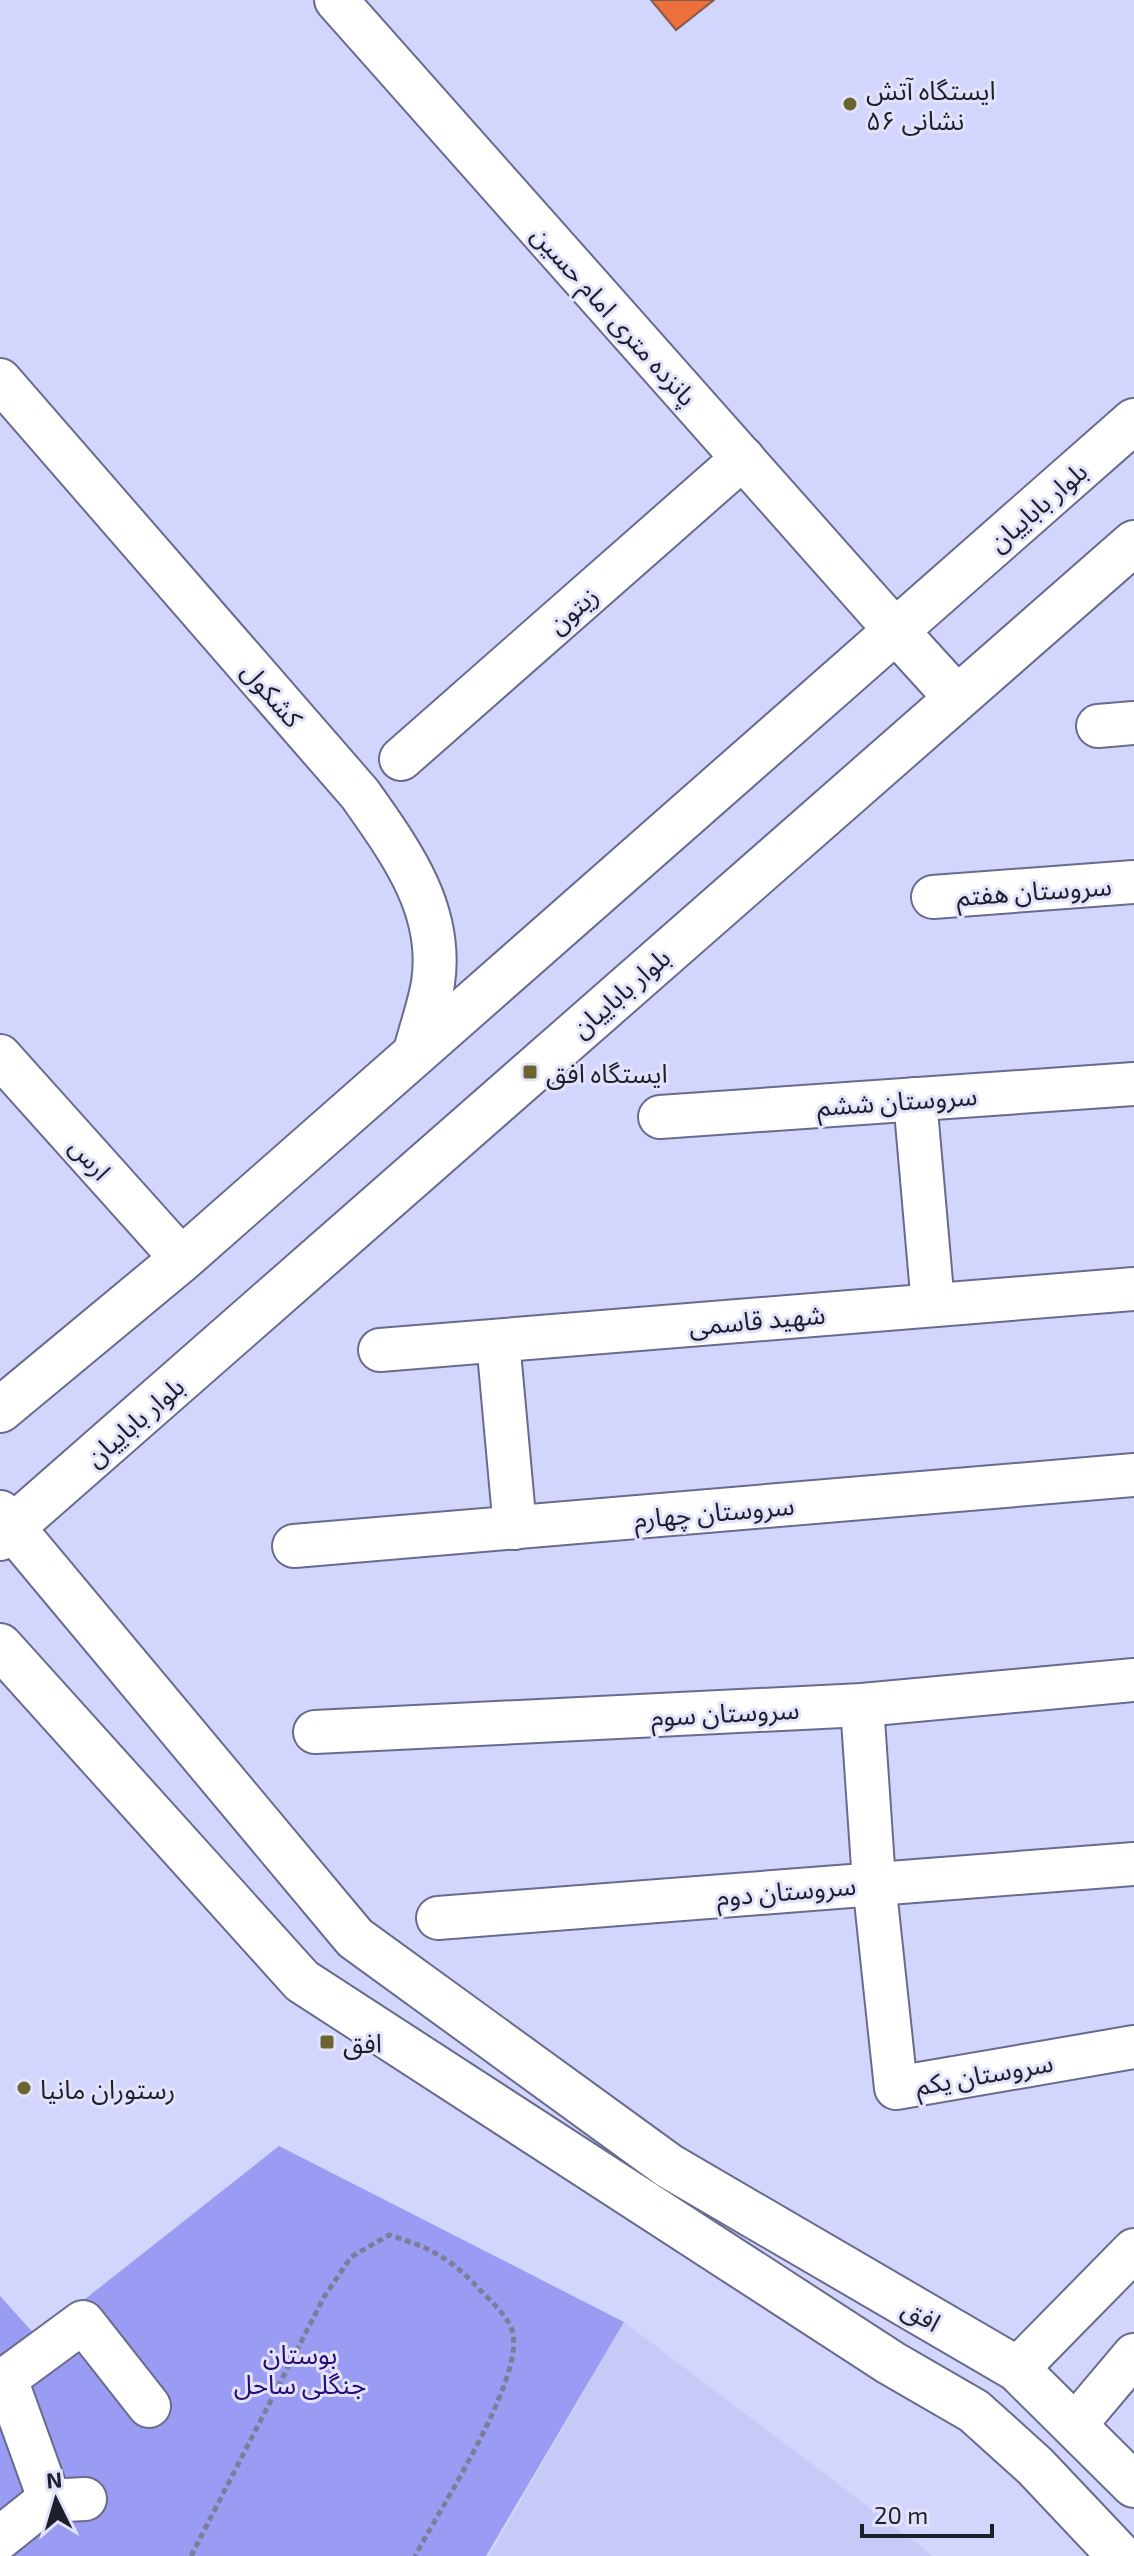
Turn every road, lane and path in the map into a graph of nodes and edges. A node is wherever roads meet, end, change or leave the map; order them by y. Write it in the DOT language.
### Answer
graph roads {
  1 [pos="336,0"];
  2 [pos="0,380"];
  3 [pos="1134,421"];
  4 [pos="743,458"];
  5 [pos="1134,543"];
  6 [pos="895,630"];
  7 [pos="956,697"];
  8 [pos="401,759"];
  9 [pos="1134,882"];
  10 [pos="933,897"];
  11 [pos="414,1055"];
  12 [pos="0,1056"];
  13 [pos="1134,1084"];
  14 [pos="915,1099"];
  15 [pos="660,1117"];
  16 [pos="182,1259"];
  17 [pos="1134,1289"];
  18 [pos="933,1305"];
  19 [pos="498,1341"];
  20 [pos="380,1350"];
  21 [pos="0,1410"];
  22 [pos="1134,1475"];
  23 [pos="5,1526"];
  24 [pos="515,1528"];
  25 [pos="294,1546"];
  26 [pos="0,1646"];
  27 [pos="1134,1680"];
  28 [pos="862,1705"];
  29 [pos="315,1732"];
  30 [pos="1134,1864"];
  31 [pos="874,1882"];
  32 [pos="438,1918"];
  33 [pos="1134,2047"];
  34 [pos="1134,2250"];
  35 [pos="1134,2355"];
  36 [pos="1017,2369"];
  37 [pos="3,2381"];
  38 [pos="149,2406"];
  39 [pos="974,2411"];
  40 [pos="1075,2425"];
  41 [pos="1035,2466"];
  42 [pos="1134,2485"];
  43 [pos="0,2538"];
  44 [pos="191,2556"];
  45 [pos="415,2556"];
  46 [pos="1120,2556"];
  1 -- 4 [label="street, پانزده متری امام حسین"];
  2 -- 11 [label="street, کشکول"];
  3 -- 6 [label="main road, بلوار باباییان"];
  4 -- 6 [label="street, پانزده متری امام حسین"];
  4 -- 8 [label="street, زیتون"];
  5 -- 7 [label="main road, بلوار باباییان"];
  6 -- 7 [label="main road"];
  6 -- 11 [label="main road, بلوار باباییان"];
  7 -- 23 [label="main road, بلوار باباییان"];
  9 -- 10 [label="street, سروستان هفتم"];
  11 -- 16 [label="main road, بلوار باباییان"];
  12 -- 16 [label="street, ارس"];
  13 -- 14 [label="street, سروستان ششم"];
  14 -- 15 [label="street, سروستان ششم"];
  14 -- 18 [label="street"];
  16 -- 21 [label="main road, بلوار باباییان"];
  17 -- 18 [label="street, شهید قاسمی"];
  18 -- 19 [label="street, شهید قاسمی"];
  19 -- 20 [label="street, شهید قاسمی"];
  19 -- 24 [label="street"];
  22 -- 24 [label="street, سروستان چهارم"];
  23 -- 36 [label="main road, افق"];
  24 -- 25 [label="street, سروستان چهارم"];
  26 -- 39 [label="main road"];
  27 -- 28 [label="street, سروستان سوم"];
  28 -- 29 [label="street, سروستان سوم"];
  28 -- 31 [label="street"];
  30 -- 31 [label="street, سروستان دوم"];
  31 -- 32 [label="street, سروستان دوم"];
  31 -- 33 [label="street, سروستان یکم"];
  34 -- 36 [label="street"];
  35 -- 40 [label="street"];
  36 -- 39 [label="main road"];
  36 -- 40 [label="main road, افق"];
  37 -- 38 [label="street"];
  37 -- 43 [label="street"];
  39 -- 41 [label="main road"];
  40 -- 41 [label="main road"];
  40 -- 42 [label="main road, افق"];
  41 -- 46 [label="main road"];
  44 -- 45 [label="path"];
}
